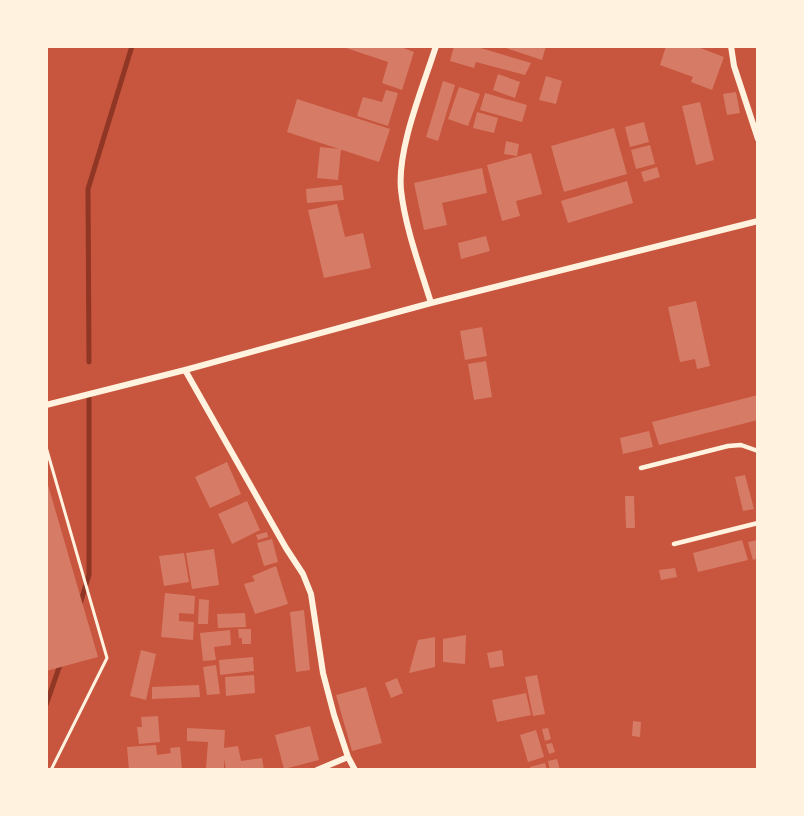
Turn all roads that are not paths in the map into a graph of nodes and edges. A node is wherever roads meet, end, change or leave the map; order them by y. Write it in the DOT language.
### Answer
graph roads {
  1 [pos="436,46"];
  2 [pos="731,46"];
  3 [pos="758,138"];
  4 [pos="758,221"];
  5 [pos="431,303"];
  6 [pos="185,370"];
  7 [pos="46,405"];
  8 [pos="758,451"];
  9 [pos="641,468"];
  10 [pos="758,523"];
  11 [pos="675,544"];
  12 [pos="348,757"];
  13 [pos="316,770"];
  14 [pos="355,770"];
  1 -- 5 [label="street"];
  2 -- 3 [label="street"];
  4 -- 5 [label="street"];
  5 -- 6 [label="street"];
  6 -- 7 [label="street"];
  6 -- 12 [label="street"];
  8 -- 9 [label="lane"];
  10 -- 11 [label="lane"];
  12 -- 13 [label="street"];
  12 -- 14 [label="street"];
}
